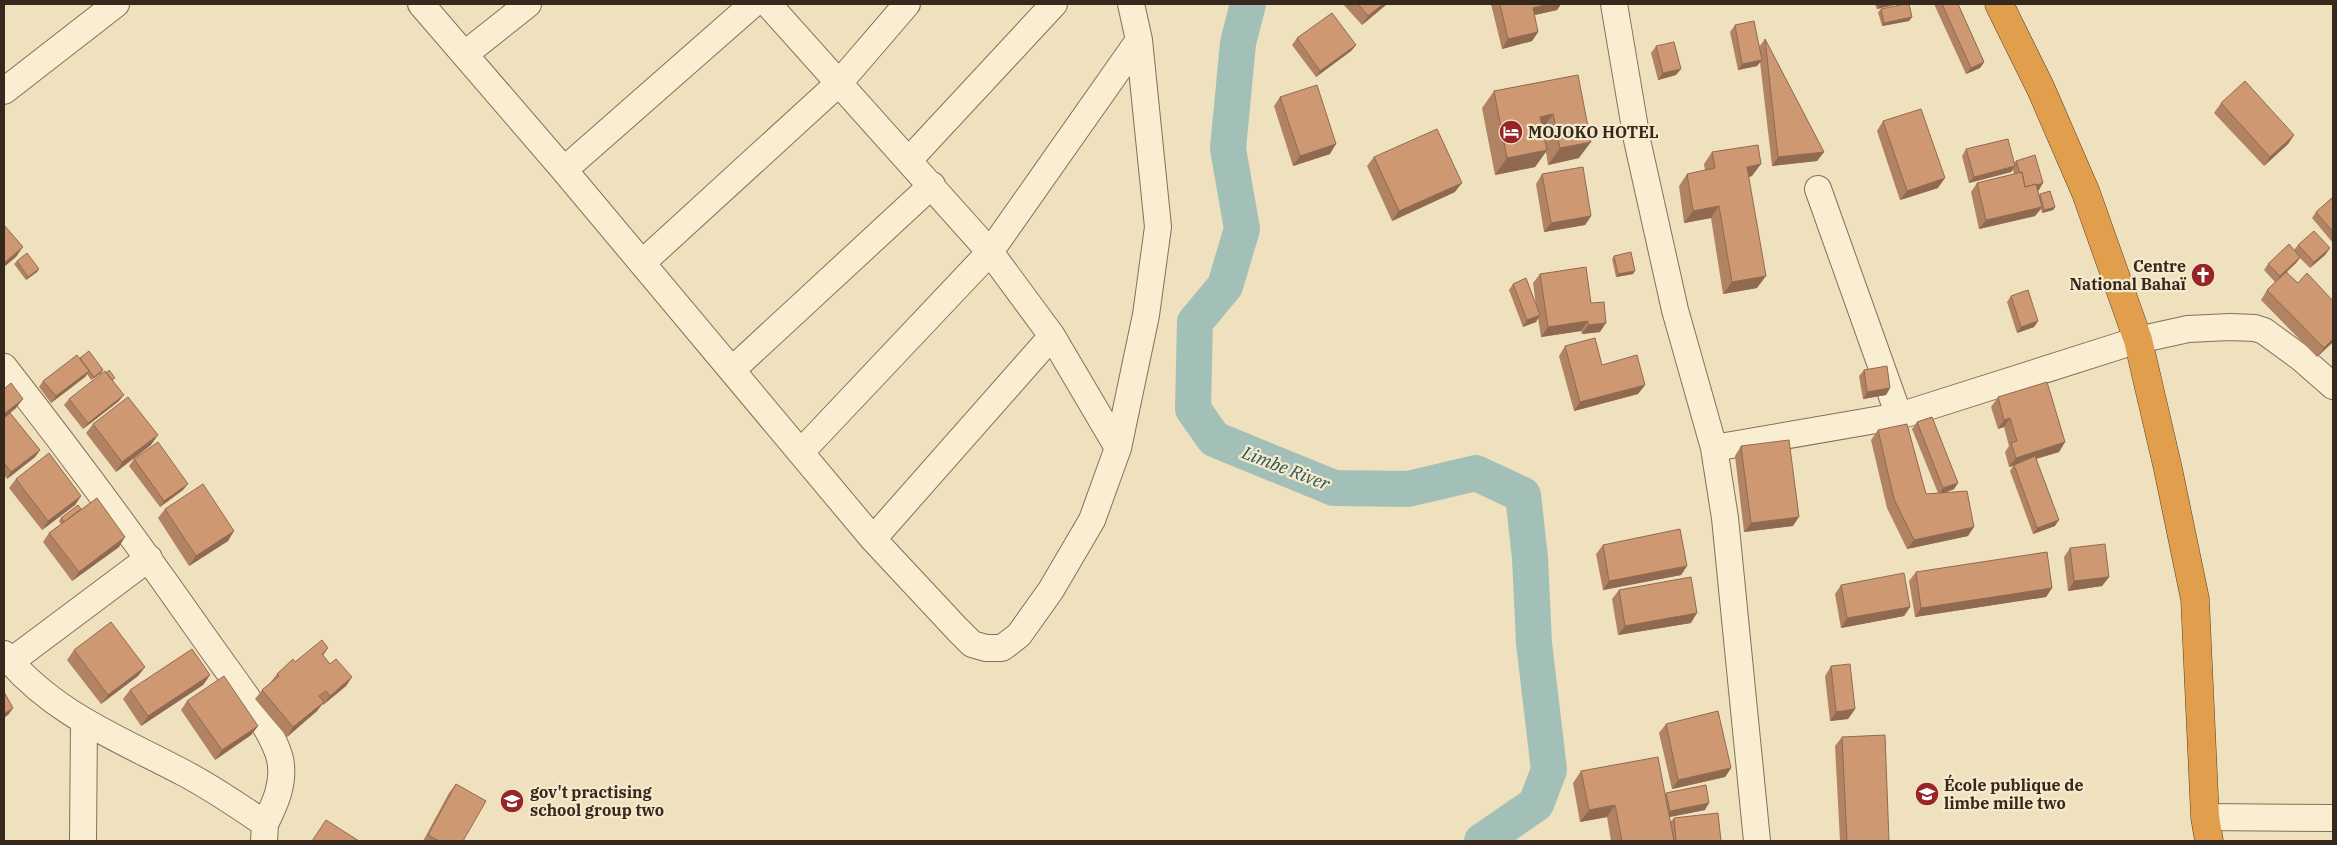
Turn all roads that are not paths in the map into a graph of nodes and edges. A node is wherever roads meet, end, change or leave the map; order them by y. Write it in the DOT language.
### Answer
graph roads {
  1 [pos="116,4"];
  2 [pos="421,4"];
  3 [pos="528,4"];
  4 [pos="753,4"];
  5 [pos="768,4"];
  6 [pos="908,4"];
  7 [pos="1054,4"];
  8 [pos="1131,4"];
  9 [pos="1614,4"];
  10 [pos="1999,4"];
  11 [pos="1139,40"];
  12 [pos="465,54"];
  13 [pos="840,82"];
  14 [pos="4,92"];
  15 [pos="909,160"];
  16 [pos="564,170"];
  17 [pos="932,185"];
  18 [pos="1818,189"];
  19 [pos="990,252"];
  20 [pos="642,263"];
  21 [pos="1052,336"];
  22 [pos="2138,340"];
  23 [pos="4,367"];
  24 [pos="732,370"];
  25 [pos="2333,386"];
  26 [pos="1899,416"];
  27 [pos="1118,448"];
  28 [pos="1714,448"];
  29 [pos="801,452"];
  30 [pos="873,539"];
  31 [pos="149,558"];
  32 [pos="7,658"];
  33 [pos="84,722"];
  34 [pos="2333,818"];
  35 [pos="2207,829"];
  36 [pos="265,833"];
  37 [pos="83,841"];
  38 [pos="1757,841"];
  1 -- 14 [label="street"];
  2 -- 12 [label="street"];
  3 -- 12 [label="street"];
  4 -- 16 [label="street"];
  5 -- 13 [label="street"];
  6 -- 13 [label="street"];
  7 -- 15 [label="street"];
  8 -- 11 [label="street"];
  9 -- 28 [label="street"];
  10 -- 22 [label="highway"];
  11 -- 19 [label="street"];
  11 -- 27 [label="street"];
  12 -- 16 [label="street"];
  13 -- 15 [label="street"];
  13 -- 20 [label="street"];
  15 -- 17 [label="street"];
  16 -- 20 [label="street"];
  17 -- 19 [label="street"];
  17 -- 24 [label="street"];
  18 -- 26 [label="street"];
  19 -- 21 [label="street"];
  19 -- 29 [label="street"];
  20 -- 24 [label="street"];
  21 -- 27 [label="street"];
  21 -- 30 [label="street"];
  22 -- 25 [label="street"];
  22 -- 26 [label="street"];
  22 -- 35 [label="highway"];
  23 -- 31 [label="street"];
  24 -- 29 [label="street"];
  26 -- 28 [label="street"];
  27 -- 30 [label="street"];
  28 -- 38 [label="street"];
  29 -- 30 [label="street"];
  31 -- 32 [label="street"];
  31 -- 36 [label="street"];
  32 -- 33 [label="street"];
  33 -- 36 [label="street"];
  33 -- 37 [label="street"];
  34 -- 35 [label="street"];
}
